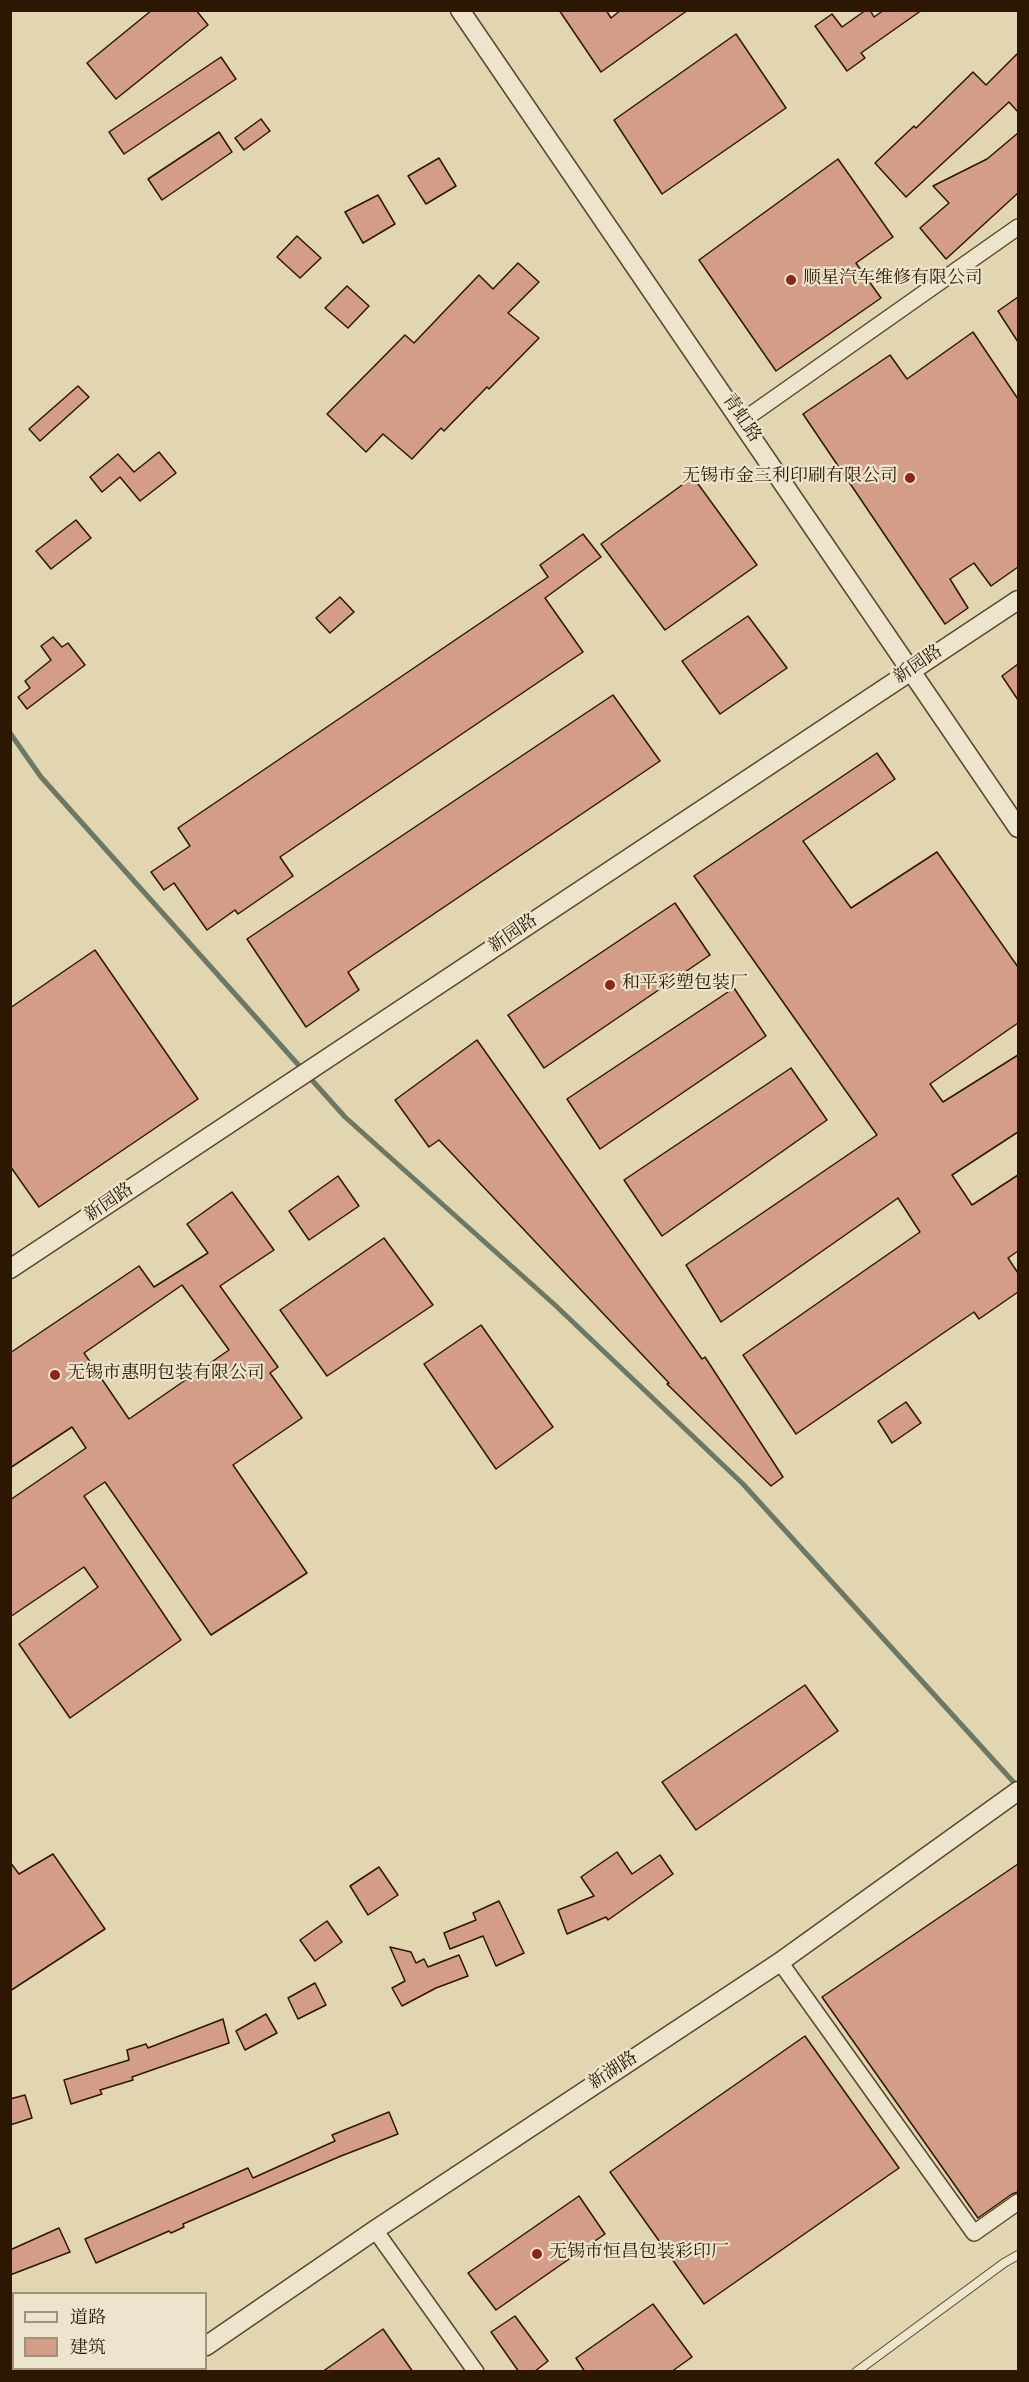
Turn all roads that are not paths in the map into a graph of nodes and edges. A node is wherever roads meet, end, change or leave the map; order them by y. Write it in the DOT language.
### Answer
graph roads {
  1 [pos="460,10"];
  2 [pos="1018,227"];
  3 [pos="742,421"];
  4 [pos="1018,600"];
  5 [pos="911,671"];
  6 [pos="1018,828"];
  7 [pos="10,1269"];
  8 [pos="1015,1793"];
  9 [pos="780,1962"];
  10 [pos="1018,2202"];
  11 [pos="375,2230"];
  12 [pos="1018,2255"];
  13 [pos="207,2345"];
  14 [pos="476,2372"];
  15 [pos="856,2372"];
  1 -- 3 [label="street, 青虹路"];
  2 -- 3 [label="street"];
  3 -- 5 [label="street, 青虹路"];
  4 -- 5 [label="street, 新园路"];
  5 -- 6 [label="street, 青虹路"];
  5 -- 7 [label="street, 新园路"];
  8 -- 9 [label="street, 新湖路"];
  9 -- 10 [label="street"];
  9 -- 11 [label="street, 新湖路"];
  11 -- 13 [label="street, 新湖路"];
  11 -- 14 [label="street"];
  12 -- 15 [label="lane"];
}
